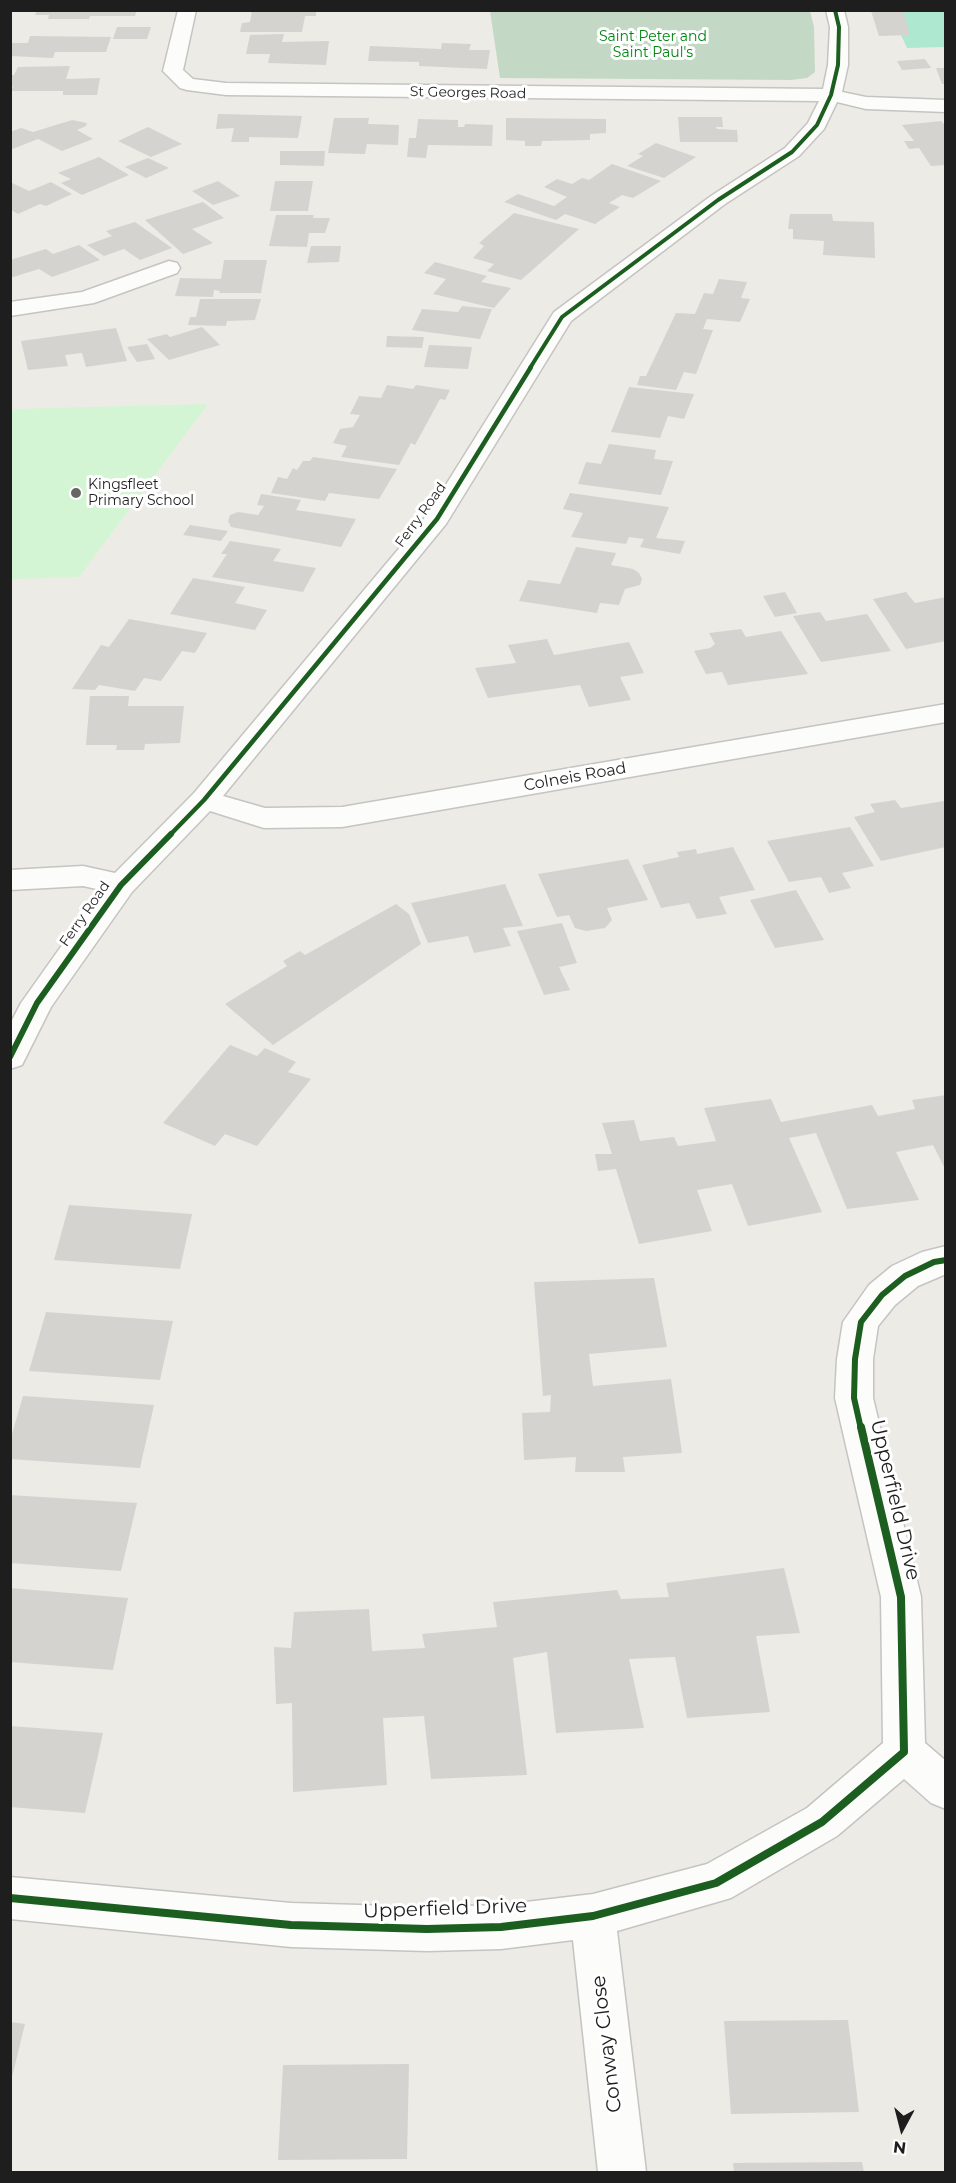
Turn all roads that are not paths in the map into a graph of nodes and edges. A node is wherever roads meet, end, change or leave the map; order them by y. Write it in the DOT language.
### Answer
graph roads {
  1 [pos="187,10"];
  2 [pos="835,10"];
  3 [pos="831,95"];
  4 [pos="945,106"];
  5 [pos="169,268"];
  6 [pos="10,309"];
  7 [pos="945,713"];
  8 [pos="204,800"];
  9 [pos="10,880"];
  10 [pos="121,885"];
  11 [pos="10,1057"];
  12 [pos="945,1260"];
  13 [pos="904,1752"];
  14 [pos="945,1789"];
  15 [pos="10,1898"];
  16 [pos="593,1916"];
  17 [pos="622,2172"];
  1 -- 3 [label="street, St Georges Road"];
  2 -- 3 [label="street, Ferry Road"];
  3 -- 4 [label="street"];
  3 -- 8 [label="street, Ferry Road"];
  5 -- 6 [label="street"];
  7 -- 8 [label="street, Colneis Road"];
  8 -- 10 [label="street, Ferry Road"];
  9 -- 10 [label="street"];
  10 -- 11 [label="street, Ferry Road"];
  12 -- 13 [label="street, Upperfield Drive"];
  13 -- 14 [label="street"];
  13 -- 16 [label="street, Upperfield Drive"];
  15 -- 16 [label="street, Upperfield Drive"];
  16 -- 17 [label="street, Conway Close"];
}
